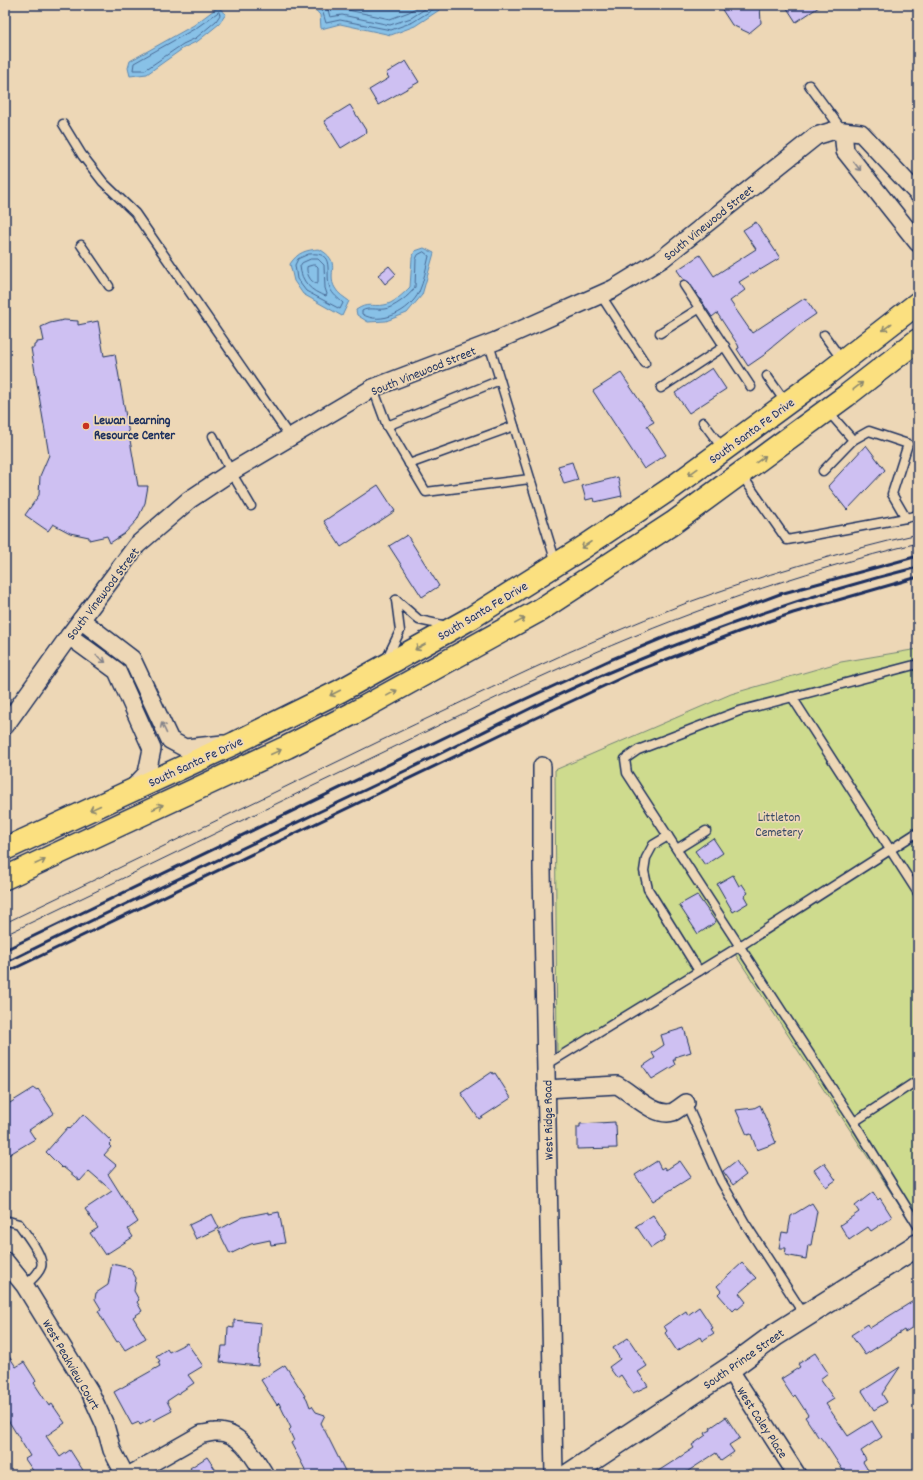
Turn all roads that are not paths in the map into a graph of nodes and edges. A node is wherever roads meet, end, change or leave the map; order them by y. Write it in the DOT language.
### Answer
graph roads {
  1 [pos="809,86"];
  2 [pos="63,124"];
  3 [pos="843,131"];
  4 [pos="918,194"];
  5 [pos="918,243"];
  6 [pos="81,245"];
  7 [pos="684,285"];
  8 [pos="109,286"];
  9 [pos="600,294"];
  10 [pos="918,303"];
  11 [pos="700,308"];
  12 [pos="660,333"];
  13 [pos="824,335"];
  14 [pos="918,340"];
  15 [pos="489,344"];
  16 [pos="725,346"];
  17 [pos="843,362"];
  18 [pos="645,363"];
  19 [pos="766,376"];
  20 [pos="500,380"];
  21 [pos="752,387"];
  22 [pos="373,388"];
  23 [pos="661,388"];
  24 [pos="786,404"];
  25 [pos="827,410"];
  26 [pos="703,422"];
  27 [pos="387,426"];
  28 [pos="514,426"];
  29 [pos="213,436"];
  30 [pos="290,437"];
  31 [pos="853,440"];
  32 [pos="724,450"];
  33 [pos="410,464"];
  34 [pos="823,471"];
  35 [pos="231,472"];
  36 [pos="740,474"];
  37 [pos="530,479"];
  38 [pos="251,506"];
  39 [pos="918,515"];
  40 [pos="906,518"];
  41 [pos="557,564"];
  42 [pos="81,620"];
  43 [pos="454,628"];
  44 [pos="69,636"];
  45 [pos="918,664"];
  46 [pos="382,668"];
  47 [pos="792,697"];
  48 [pos="5,726"];
  49 [pos="235,743"];
  50 [pos="542,766"];
  51 [pos="130,792"];
  52 [pos="706,831"];
  53 [pos="918,832"];
  54 [pos="668,836"];
  55 [pos="5,849"];
  56 [pos="677,849"];
  57 [pos="891,850"];
  58 [pos="5,878"];
  59 [pos="918,893"];
  60 [pos="740,946"];
  61 [pos="699,971"];
  62 [pos="546,1066"];
  63 [pos="918,1080"];
  64 [pos="546,1089"];
  65 [pos="686,1103"];
  66 [pos="854,1122"];
  67 [pos="5,1220"];
  68 [pos="918,1226"];
  69 [pos="918,1245"];
  70 [pos="5,1261"];
  71 [pos="25,1286"];
  72 [pos="806,1316"];
  73 [pos="729,1369"];
  74 [pos="125,1475"];
  75 [pos="130,1475"];
  76 [pos="265,1475"];
  77 [pos="554,1475"];
  78 [pos="569,1475"];
  79 [pos="797,1475"];
  1 -- 3 [label="lane"];
  2 -- 30 [label="lane"];
  3 -- 4 [label="street, South Vinewood Street"];
  3 -- 5 [label="street, one-way"];
  3 -- 9 [label="street, South Vinewood Street"];
  6 -- 8 [label="lane"];
  7 -- 11 [label="lane"];
  9 -- 15 [label="street, South Vinewood Street"];
  9 -- 18 [label="lane"];
  10 -- 17 [label="highway, South Santa Fe Drive, one-way"];
  11 -- 12 [label="lane"];
  11 -- 16 [label="lane"];
  13 -- 17 [label="lane"];
  25 -- 14 [label="highway, South Santa Fe Drive, one-way"];
  15 -- 20 [label="lane"];
  15 -- 22 [label="street, South Vinewood Street"];
  16 -- 21 [label="lane"];
  16 -- 23 [label="lane"];
  17 -- 24 [label="highway, South Santa Fe Drive"];
  19 -- 24 [label="lane"];
  20 -- 27 [label="lane"];
  20 -- 28 [label="lane"];
  22 -- 27 [label="lane"];
  22 -- 30 [label="street, South Vinewood Street"];
  24 -- 32 [label="highway, South Santa Fe Drive"];
  25 -- 31 [label="lane"];
  36 -- 25 [label="highway, South Santa Fe Drive, one-way"];
  26 -- 32 [label="lane"];
  27 -- 33 [label="lane"];
  28 -- 33 [label="lane"];
  28 -- 37 [label="lane"];
  29 -- 35 [label="lane"];
  30 -- 35 [label="street, South Vinewood Street"];
  31 -- 34 [label="lane"];
  31 -- 40 [label="lane"];
  32 -- 41 [label="highway, South Santa Fe Drive, one-way"];
  33 -- 37 [label="lane"];
  35 -- 38 [label="lane"];
  35 -- 42 [label="street, South Vinewood Street"];
  36 -- 40 [label="lane"];
  58 -- 36 [label="highway, South Santa Fe Drive, one-way"];
  37 -- 41 [label="lane"];
  39 -- 40 [label="lane"];
  41 -- 43 [label="highway, South Santa Fe Drive"];
  42 -- 44 [label="street, South Vinewood Street"];
  49 -- 42 [label="street, one-way"];
  43 -- 46 [label="highway, South Santa Fe Drive, one-way"];
  43 -- 46 [label="lane"];
  44 -- 48 [label="street, South Vinewood Street"];
  44 -- 51 [label="street, one-way"];
  45 -- 47 [label="lane"];
  46 -- 49 [label="highway, South Santa Fe Drive, one-way"];
  47 -- 54 [label="lane"];
  47 -- 57 [label="lane"];
  49 -- 51 [label="highway, South Santa Fe Drive"];
  50 -- 62 [label="street, West Ridge Road"];
  51 -- 55 [label="highway, South Santa Fe Drive, one-way"];
  52 -- 56 [label="lane"];
  53 -- 57 [label="lane"];
  54 -- 56 [label="lane"];
  54 -- 61 [label="lane"];
  56 -- 60 [label="lane"];
  57 -- 59 [label="lane"];
  57 -- 60 [label="lane"];
  60 -- 61 [label="lane"];
  60 -- 66 [label="lane"];
  61 -- 62 [label="lane"];
  62 -- 64 [label="street, West Ridge Road"];
  63 -- 66 [label="lane"];
  64 -- 65 [label="street"];
  64 -- 77 [label="street, West Ridge Road"];
  65 -- 72 [label="lane"];
  66 -- 68 [label="lane"];
  67 -- 71 [label="lane"];
  69 -- 72 [label="street, South Prince Street"];
  70 -- 71 [label="street, West Peakview Court"];
  71 -- 74 [label="street, West Peakview Court"];
  72 -- 73 [label="street, South Prince Street"];
  73 -- 78 [label="street, South Prince Street"];
  73 -- 79 [label="street, West Caley Place"];
  75 -- 76 [label="street"];
}
